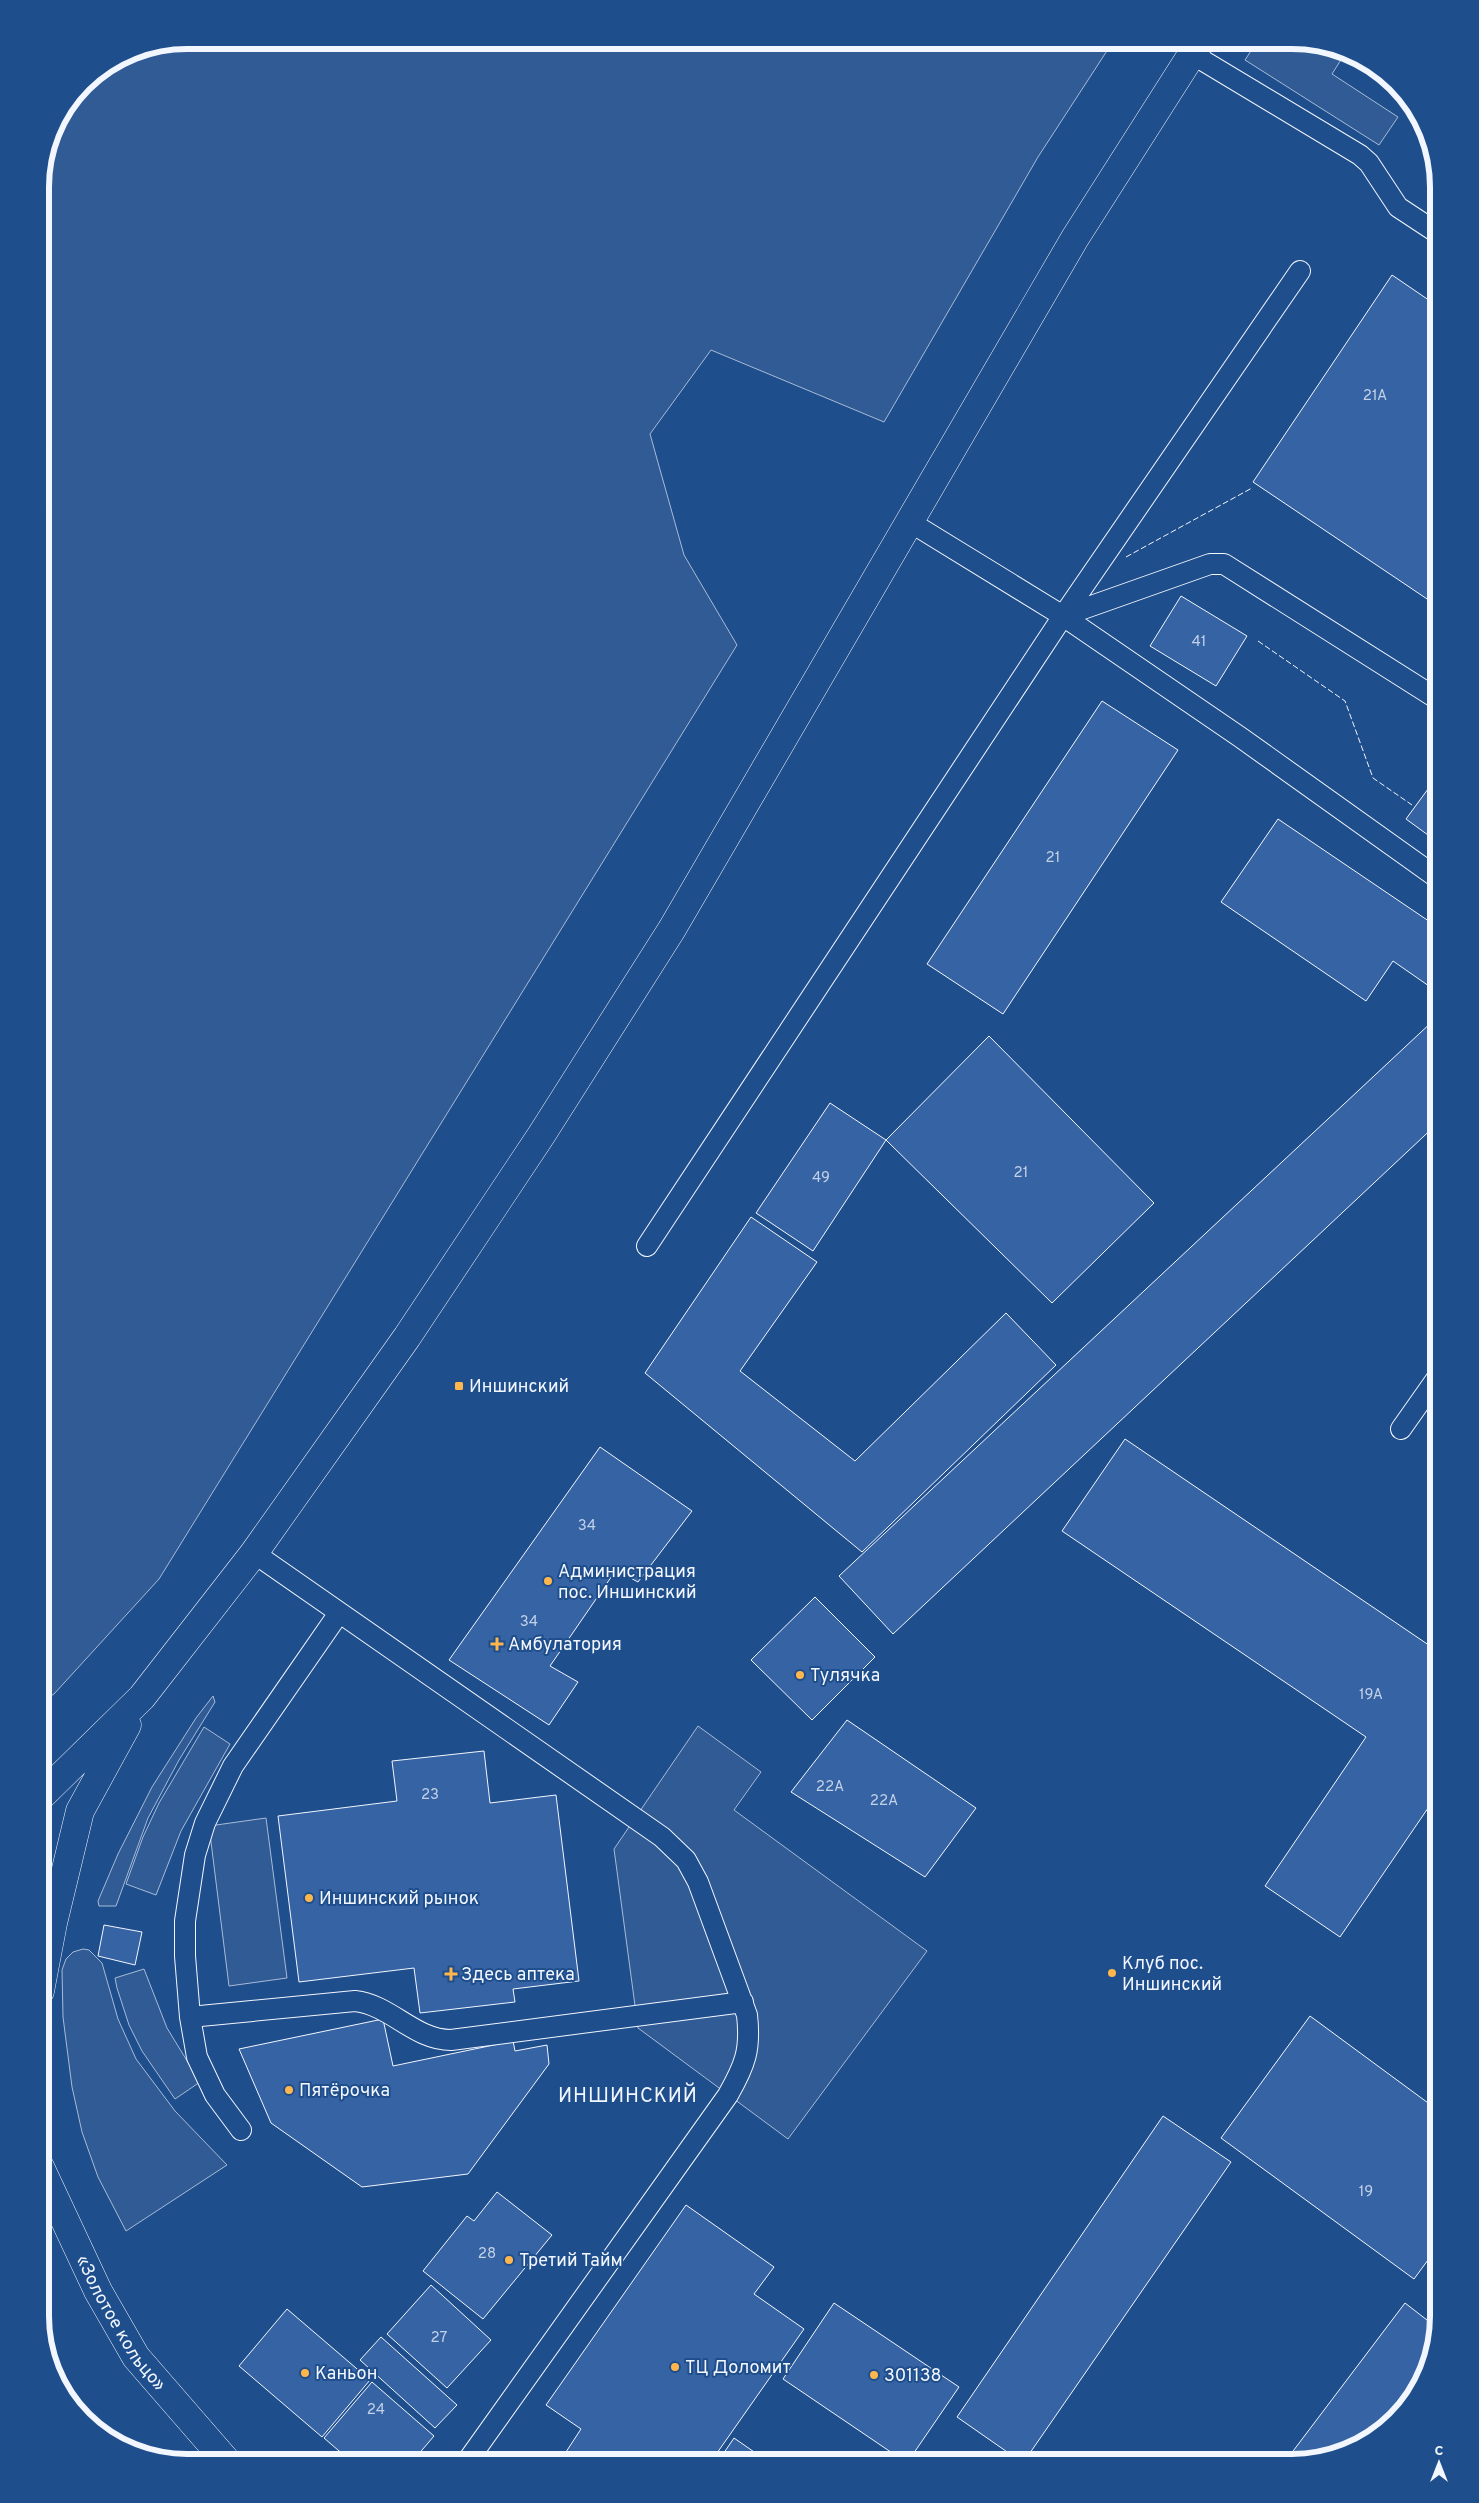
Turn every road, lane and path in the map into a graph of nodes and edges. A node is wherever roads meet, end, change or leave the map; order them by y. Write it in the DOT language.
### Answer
graph roads {
  1 [pos="1196,49"];
  2 [pos="1200,49"];
  3 [pos="1430,228"];
  4 [pos="1300,271"];
  5 [pos="910,522"];
  6 [pos="1063,616"];
  7 [pos="1430,694"];
  8 [pos="1430,873"];
  9 [pos="647,1246"];
  10 [pos="1430,1388"];
  11 [pos="1401,1429"];
  12 [pos="254,1553"];
  13 [pos="339,1613"];
  14 [pos="142,1697"];
  15 [pos="49,1788"];
  16 [pos="49,1944"];
  17 [pos="743,2002"];
  18 [pos="190,2017"];
  19 [pos="241,2130"];
  20 [pos="49,2186"];
  21 [pos="220,2454"];
  22 [pos="472,2454"];
  1 -- 5 [label="main road"];
  2 -- 3 [label="lane"];
  4 -- 6 [label="lane"];
  5 -- 6 [label="lane"];
  5 -- 12 [label="main road"];
  6 -- 7 [label="lane"];
  6 -- 8 [label="lane"];
  6 -- 9 [label="lane"];
  10 -- 11 [label="lane"];
  12 -- 13 [label="lane"];
  12 -- 14 [label="main road"];
  13 -- 17 [label="lane"];
  13 -- 18 [label="lane"];
  14 -- 15 [label="main road"];
  14 -- 16 [label="main road"];
  17 -- 18 [label="lane"];
  17 -- 22 [label="lane"];
  18 -- 19 [label="lane"];
  20 -- 21 [label="main road, «Золотое кольцо»"];
}
